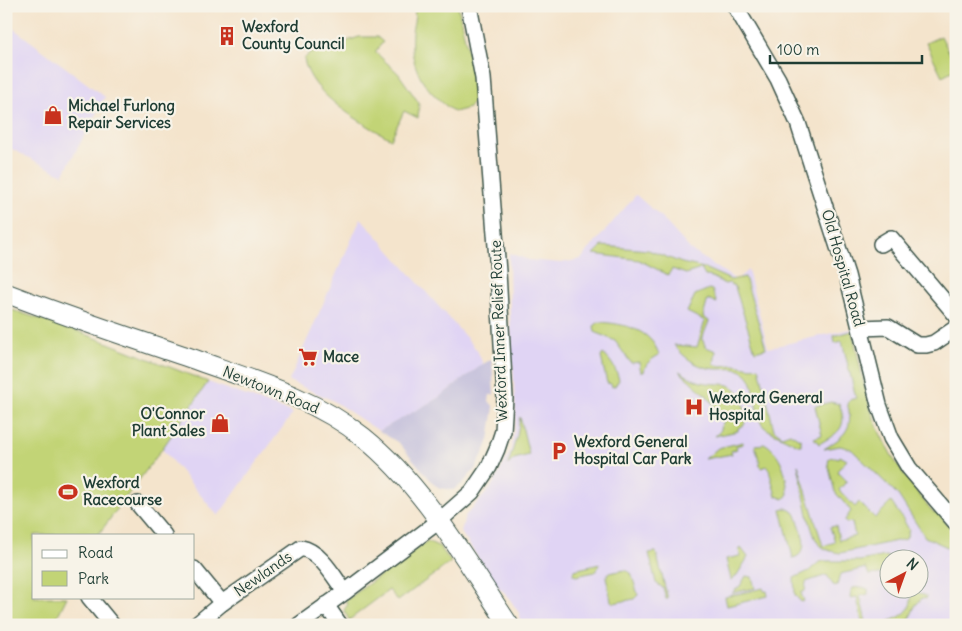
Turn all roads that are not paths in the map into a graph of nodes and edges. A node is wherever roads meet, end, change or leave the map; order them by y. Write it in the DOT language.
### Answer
graph roads {
  1 [pos="469,6"];
  2 [pos="735,6"];
  3 [pos="881,244"];
  4 [pos="6,293"];
  5 [pos="956,315"];
  6 [pos="861,328"];
  7 [pos="956,328"];
  8 [pos="138,504"];
  9 [pos="439,521"];
  10 [pos="956,523"];
  11 [pos="163,534"];
  12 [pos="195,571"];
  13 [pos="346,592"];
  14 [pos="91,598"];
  15 [pos="222,603"];
  16 [pos="326,605"];
  17 [pos="112,625"];
  18 [pos="196,625"];
  19 [pos="299,625"];
  20 [pos="340,625"];
  21 [pos="509,625"];
  1 -- 9 [label="street, Wexford Inner Relief Route"];
  2 -- 6 [label="street, Old Hospital Road"];
  3 -- 5 [label="street"];
  4 -- 9 [label="main road, Newtown Road"];
  6 -- 7 [label="street"];
  6 -- 10 [label="street, Old Hospital Road"];
  8 -- 11 [label="street"];
  9 -- 13 [label="street, Wexford Inner Relief Route"];
  9 -- 21 [label="main road, Newtown Road"];
  12 -- 15 [label="street, Newlands"];
  13 -- 15 [label="street, Newlands"];
  13 -- 16 [label="street, Wexford Inner Relief Route"];
  14 -- 17 [label="street"];
  15 -- 18 [label="street, Newlands"];
  16 -- 19 [label="street, Wexford Inner Relief Route"];
  16 -- 20 [label="street"];
}
